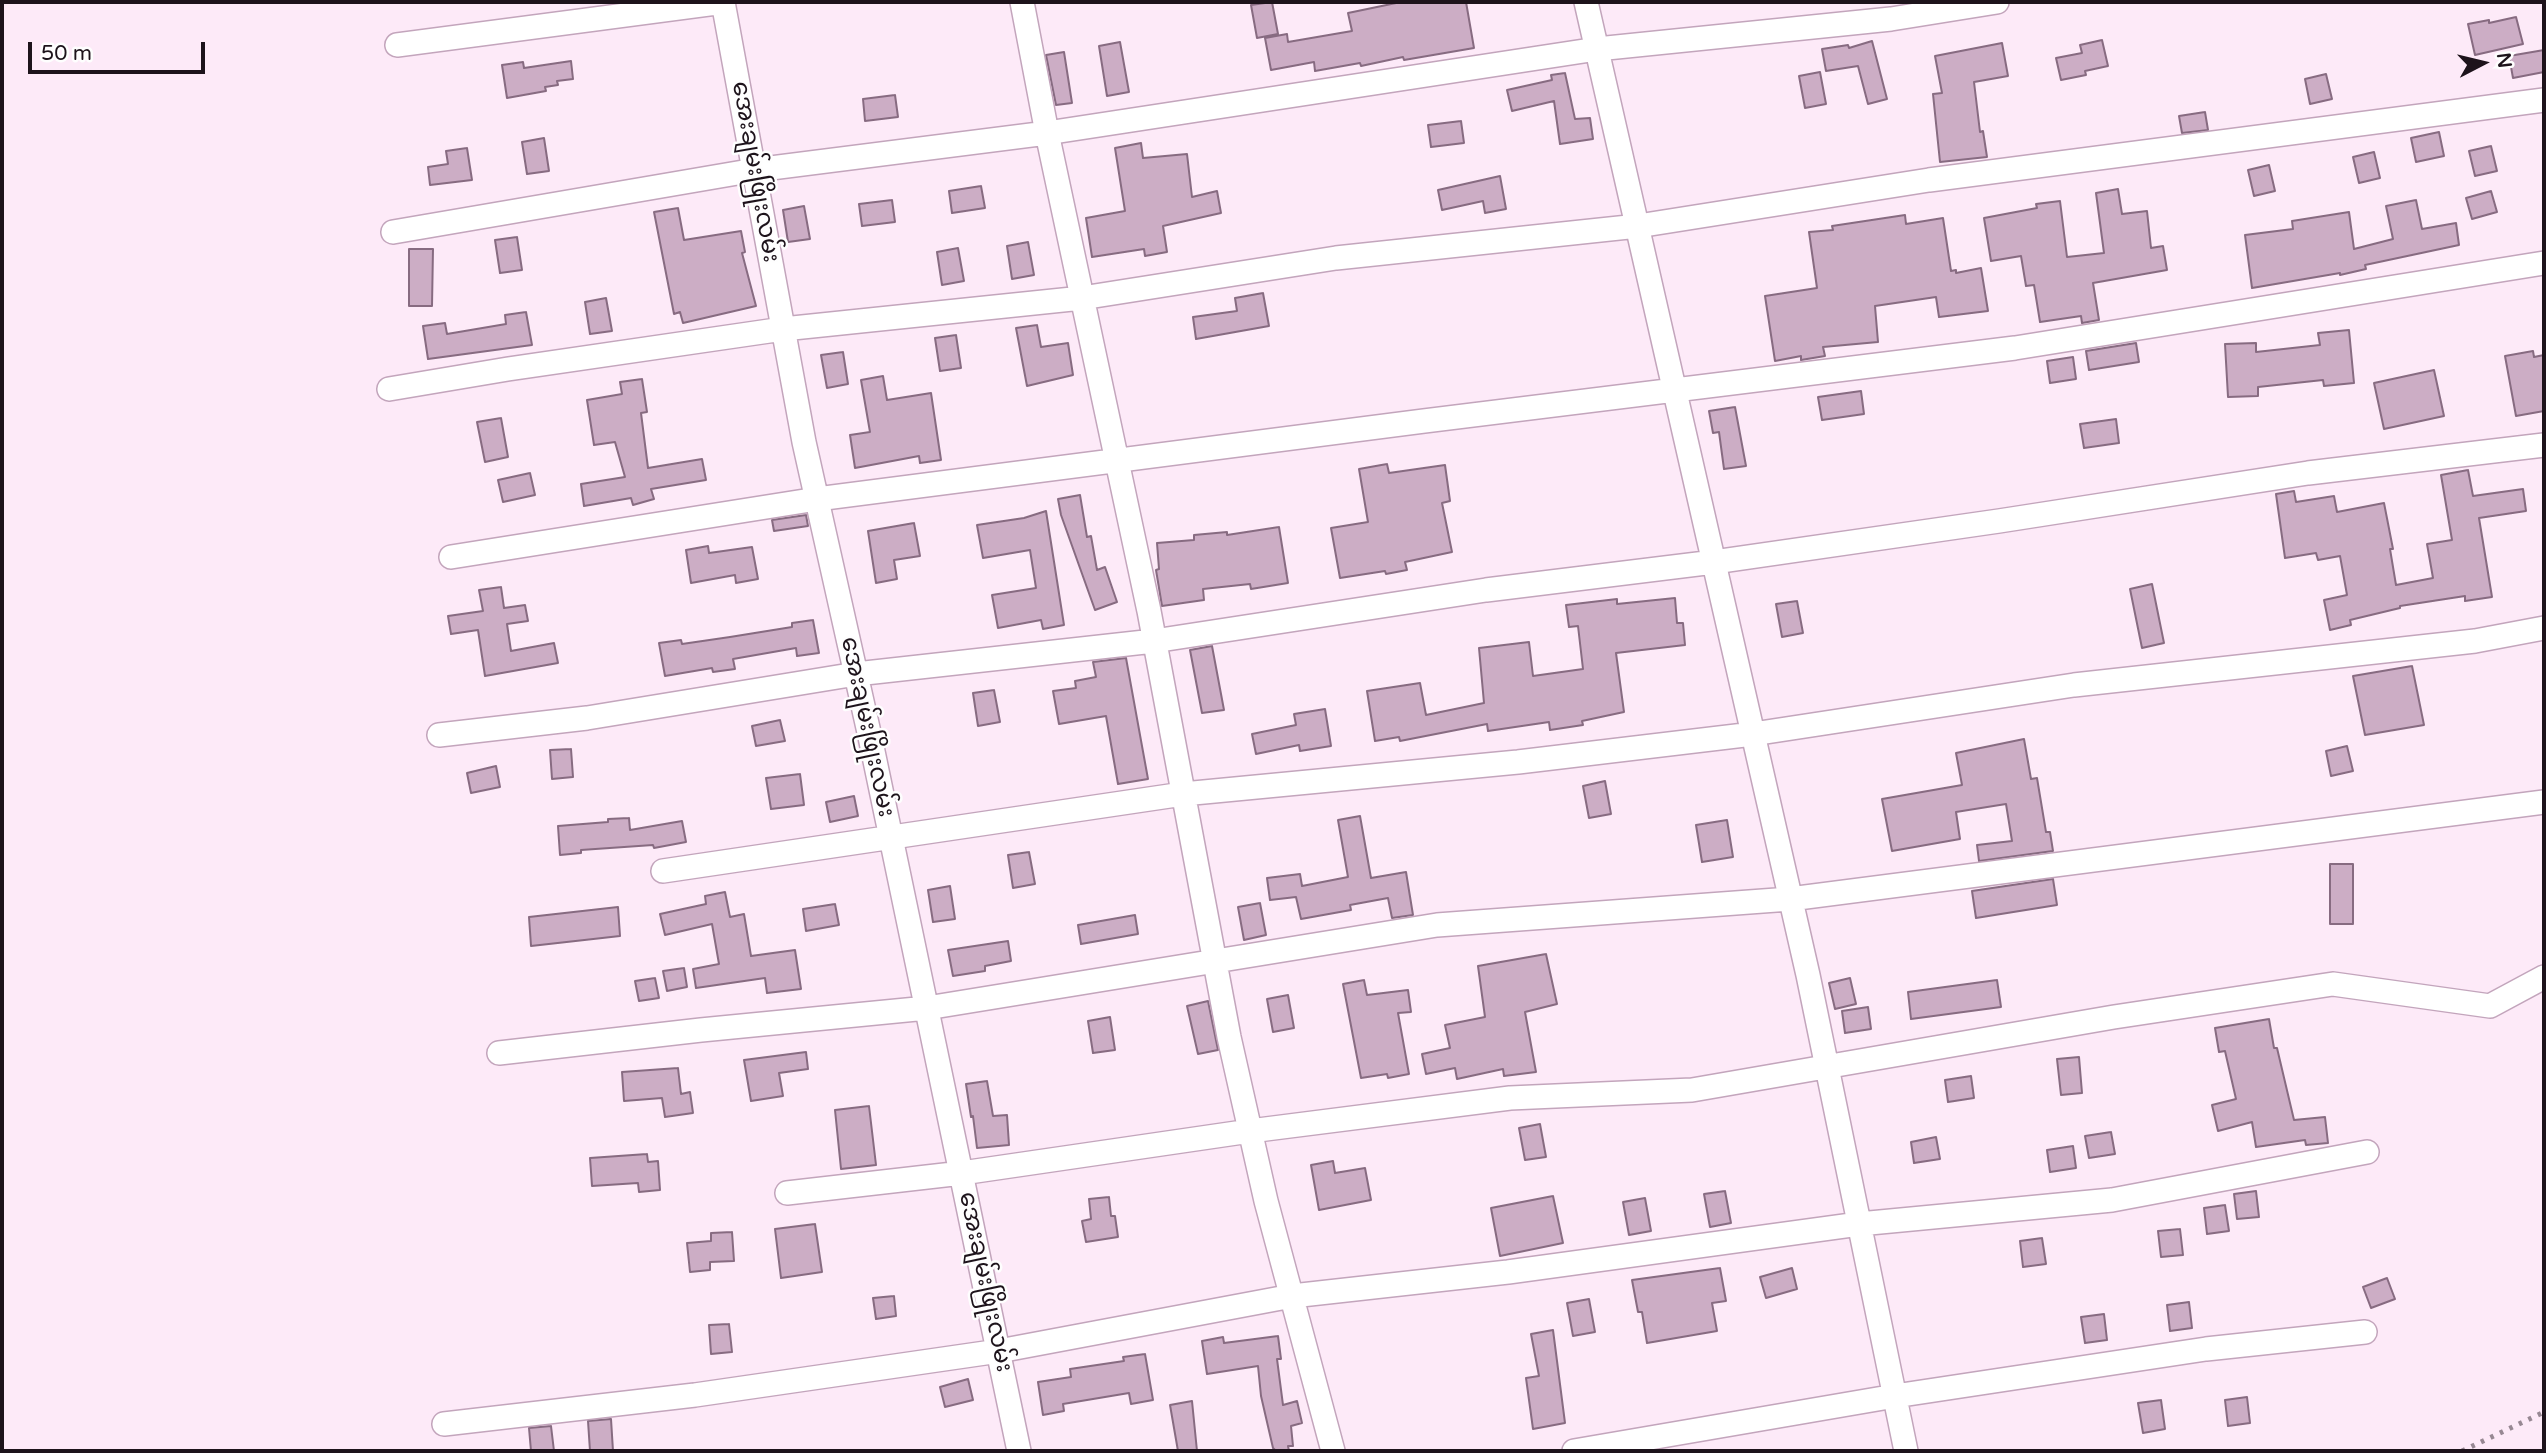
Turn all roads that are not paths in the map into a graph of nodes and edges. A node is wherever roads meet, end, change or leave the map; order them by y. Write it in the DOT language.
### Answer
graph roads {
  1 [pos="723,2"];
  2 [pos="1022,2"];
  3 [pos="1586,2"];
  4 [pos="1997,2"];
  5 [pos="397,46"];
  6 [pos="1597,49"];
  7 [pos="2544,100"];
  8 [pos="1046,133"];
  9 [pos="755,170"];
  10 [pos="1638,226"];
  11 [pos="393,232"];
  12 [pos="2544,263"];
  13 [pos="1082,298"];
  14 [pos="783,329"];
  15 [pos="389,389"];
  16 [pos="1675,389"];
  17 [pos="2544,445"];
  18 [pos="1117,462"];
  19 [pos="817,499"];
  20 [pos="451,557"];
  21 [pos="1714,562"];
  22 [pos="2544,628"];
  23 [pos="1154,641"];
  24 [pos="856,674"];
  25 [pos="1753,734"];
  26 [pos="439,735"];
  27 [pos="1183,794"];
  28 [pos="2544,802"];
  29 [pos="891,838"];
  30 [pos="663,871"];
  31 [pos="1790,899"];
  32 [pos="1214,961"];
  33 [pos="2544,976"];
  34 [pos="928,1007"];
  35 [pos="499,1053"];
  36 [pos="1826,1065"];
  37 [pos="1250,1131"];
  38 [pos="2367,1152"];
  39 [pos="962,1173"];
  40 [pos="788,1193"];
  41 [pos="1859,1224"];
  42 [pos="1292,1296"];
  43 [pos="2365,1332"];
  44 [pos="999,1351"];
  45 [pos="1895,1396"];
  46 [pos="444,1424"];
  47 [pos="1020,1451"];
  48 [pos="1334,1451"];
  49 [pos="1574,1451"];
  50 [pos="1906,1451"];
  1 -- 5 [label="street"];
  1 -- 9 [label="street, အေးချမ်းဖြိုးလမ်း"];
  2 -- 8 [label="street"];
  3 -- 6 [label="street"];
  4 -- 6 [label="street"];
  6 -- 8 [label="street"];
  6 -- 10 [label="street"];
  7 -- 10 [label="street"];
  8 -- 9 [label="street"];
  8 -- 13 [label="street"];
  9 -- 11 [label="street"];
  9 -- 14 [label="street, အေးချမ်းဖြိုးလမ်း"];
  10 -- 13 [label="street"];
  10 -- 16 [label="street"];
  12 -- 16 [label="street"];
  13 -- 14 [label="street"];
  13 -- 18 [label="street"];
  14 -- 15 [label="street"];
  14 -- 19 [label="street, အေးချမ်းဖြိုးလမ်း"];
  16 -- 18 [label="street"];
  16 -- 21 [label="street"];
  17 -- 21 [label="street"];
  18 -- 19 [label="street"];
  18 -- 23 [label="street"];
  19 -- 20 [label="street"];
  19 -- 24 [label="street, အေးချမ်းဖြိုးလမ်း"];
  21 -- 23 [label="street"];
  21 -- 25 [label="street"];
  22 -- 25 [label="street"];
  23 -- 24 [label="street"];
  23 -- 27 [label="street"];
  24 -- 26 [label="street"];
  24 -- 29 [label="street, အေးချမ်းဖြိုးလမ်း"];
  25 -- 27 [label="street"];
  25 -- 31 [label="street"];
  27 -- 29 [label="street"];
  27 -- 32 [label="street"];
  28 -- 31 [label="street"];
  29 -- 30 [label="street"];
  29 -- 34 [label="street, အေးချမ်းဖြိုးလမ်း"];
  31 -- 32 [label="street"];
  31 -- 36 [label="street"];
  32 -- 34 [label="street"];
  32 -- 37 [label="street"];
  33 -- 36 [label="street"];
  34 -- 35 [label="street"];
  34 -- 39 [label="street, အေးချမ်းဖြိုးလမ်း"];
  36 -- 37 [label="street"];
  36 -- 41 [label="street"];
  37 -- 39 [label="street"];
  37 -- 42 [label="street"];
  38 -- 41 [label="street"];
  39 -- 40 [label="street"];
  39 -- 44 [label="street, အေးချမ်းဖြိုးလမ်း"];
  41 -- 42 [label="street"];
  41 -- 45 [label="street"];
  42 -- 44 [label="street"];
  42 -- 48 [label="street"];
  43 -- 45 [label="street"];
  44 -- 46 [label="street"];
  44 -- 47 [label="street, အေးချမ်းဖြိုးလမ်း"];
  45 -- 49 [label="street"];
  45 -- 50 [label="street"];
}
